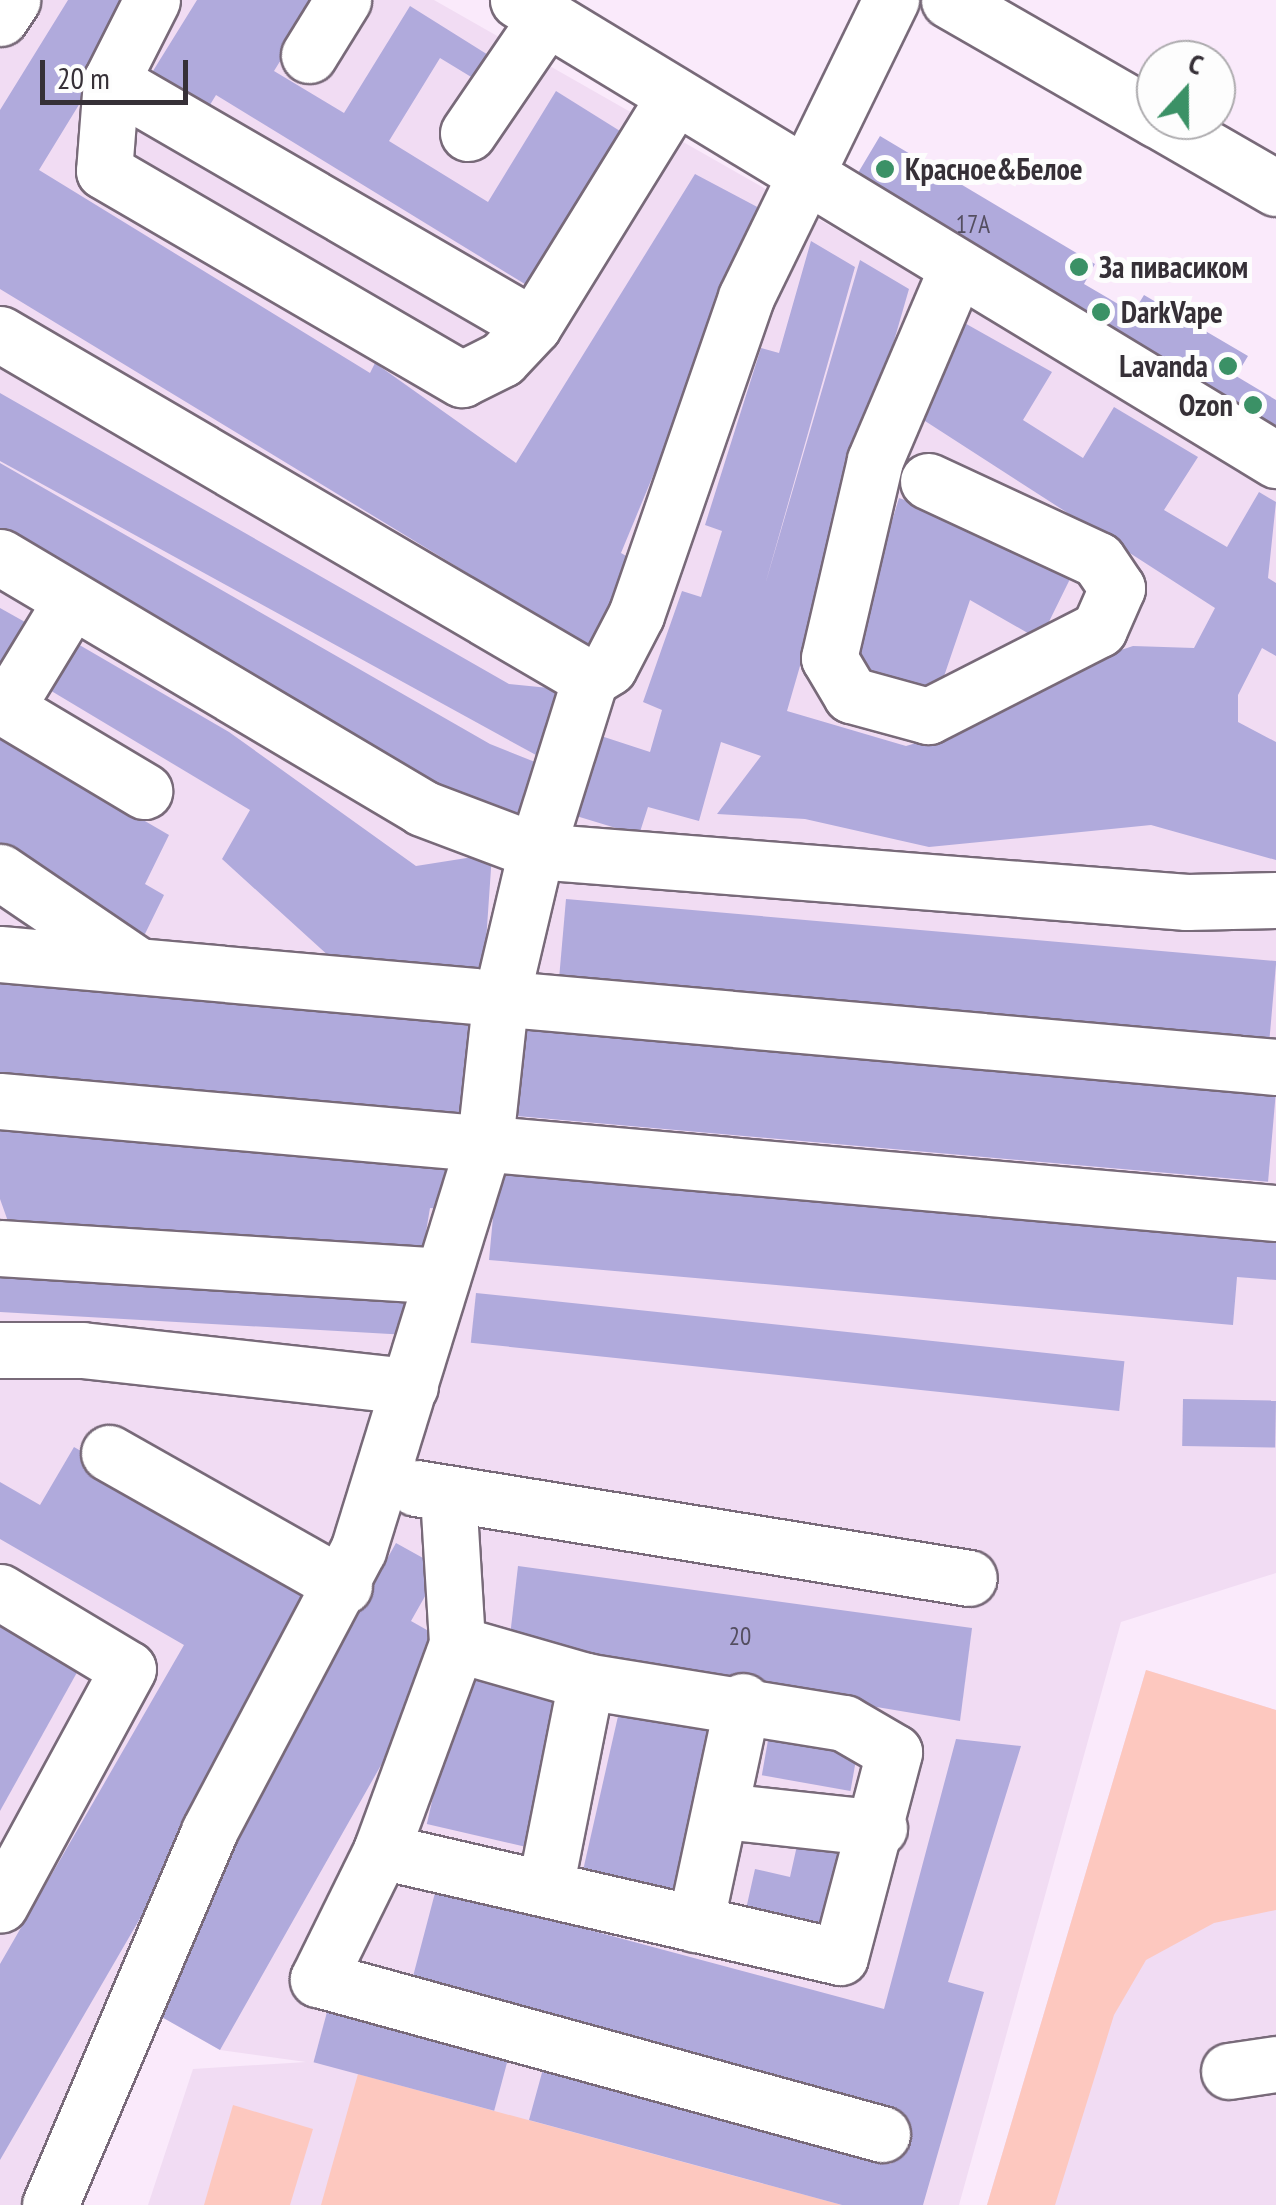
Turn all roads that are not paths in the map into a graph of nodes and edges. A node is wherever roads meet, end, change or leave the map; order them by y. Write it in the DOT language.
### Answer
graph roads {
  1 [pos="12,0"];
  2 [pos="152,0"];
  3 [pos="343,0"];
  4 [pos="891,0"];
  5 [pos="949,0"];
  6 [pos="533,9"];
  7 [pos="0,18"];
  8 [pos="309,54"];
  9 [pos="110,81"];
  10 [pos="674,96"];
  11 [pos="1136,107"];
  12 [pos="468,133"];
  13 [pos="1193,140"];
  14 [pos="800,174"];
  15 [pos="1276,188"];
  16 [pos="956,270"];
  17 [pos="533,326"];
  18 [pos="0,334"];
  19 [pos="1276,460"];
  20 [pos="928,481"];
  21 [pos="0,557"];
  22 [pos="71,601"];
  23 [pos="590,678"];
  24 [pos="3,706"];
  25 [pos="144,791"];
  26 [pos="536,851"];
  27 [pos="0,872"];
  28 [pos="1276,900"];
  29 [pos="0,954"];
  30 [pos="137,965"];
  31 [pos="500,1003"];
  32 [pos="1276,1068"];
  33 [pos="0,1101"];
  34 [pos="485,1140"];
  35 [pos="1276,1212"];
  36 [pos="0,1248"];
  37 [pos="440,1276"];
  38 [pos="0,1350"];
  39 [pos="410,1386"];
  40 [pos="109,1453"];
  41 [pos="378,1481"];
  42 [pos="448,1495"];
  43 [pos="970,1578"];
  44 [pos="344,1586"];
  45 [pos="0,1592"];
  46 [pos="457,1644"];
  47 [pos="586,1680"];
  48 [pos="744,1701"];
  49 [pos="723,1811"];
  50 [pos="879,1828"];
  51 [pos="381,1850"];
  52 [pos="546,1883"];
  53 [pos="0,1905"];
  54 [pos="695,1924"];
  55 [pos="882,2134"];
  56 [pos="50,2205"];
  1 -- 7 [label="main road"];
  2 -- 9 [label="main road"];
  3 -- 8 [label="main road"];
  4 -- 14 [label="main road"];
  5 -- 11 [label="main road"];
  6 -- 10 [label="main road"];
  6 -- 12 [label="main road"];
  9 -- 17 [label="main road"];
  9 -- 17 [label="main road"];
  10 -- 14 [label="main road"];
  10 -- 17 [label="main road"];
  13 -- 15 [label="main road"];
  14 -- 16 [label="main road"];
  14 -- 23 [label="main road"];
  16 -- 19 [label="main road"];
  16 -- 20 [label="main road"];
  18 -- 23 [label="main road"];
  21 -- 22 [label="main road"];
  22 -- 24 [label="main road"];
  22 -- 26 [label="main road"];
  23 -- 26 [label="main road"];
  24 -- 25 [label="main road"];
  26 -- 28 [label="main road"];
  26 -- 31 [label="main road"];
  27 -- 30 [label="main road"];
  29 -- 30 [label="main road"];
  30 -- 31 [label="main road"];
  31 -- 32 [label="main road"];
  31 -- 34 [label="main road"];
  33 -- 34 [label="main road"];
  34 -- 35 [label="main road"];
  34 -- 37 [label="main road"];
  36 -- 37 [label="main road"];
  37 -- 39 [label="main road"];
  38 -- 39 [label="main road"];
  39 -- 41 [label="main road"];
  40 -- 44 [label="main road"];
  41 -- 42 [label="main road"];
  41 -- 44 [label="main road"];
  42 -- 43 [label="main road"];
  42 -- 46 [label="main road"];
  44 -- 56 [label="main road"];
  45 -- 53 [label="main road"];
  46 -- 47 [label="main road"];
  46 -- 51 [label="main road"];
  47 -- 48 [label="main road"];
  47 -- 52 [label="main road"];
  48 -- 49 [label="main road"];
  48 -- 50 [label="main road"];
  49 -- 50 [label="main road"];
  49 -- 54 [label="main road"];
  50 -- 54 [label="main road"];
  51 -- 52 [label="main road"];
  51 -- 55 [label="main road"];
  52 -- 54 [label="main road"];
}
